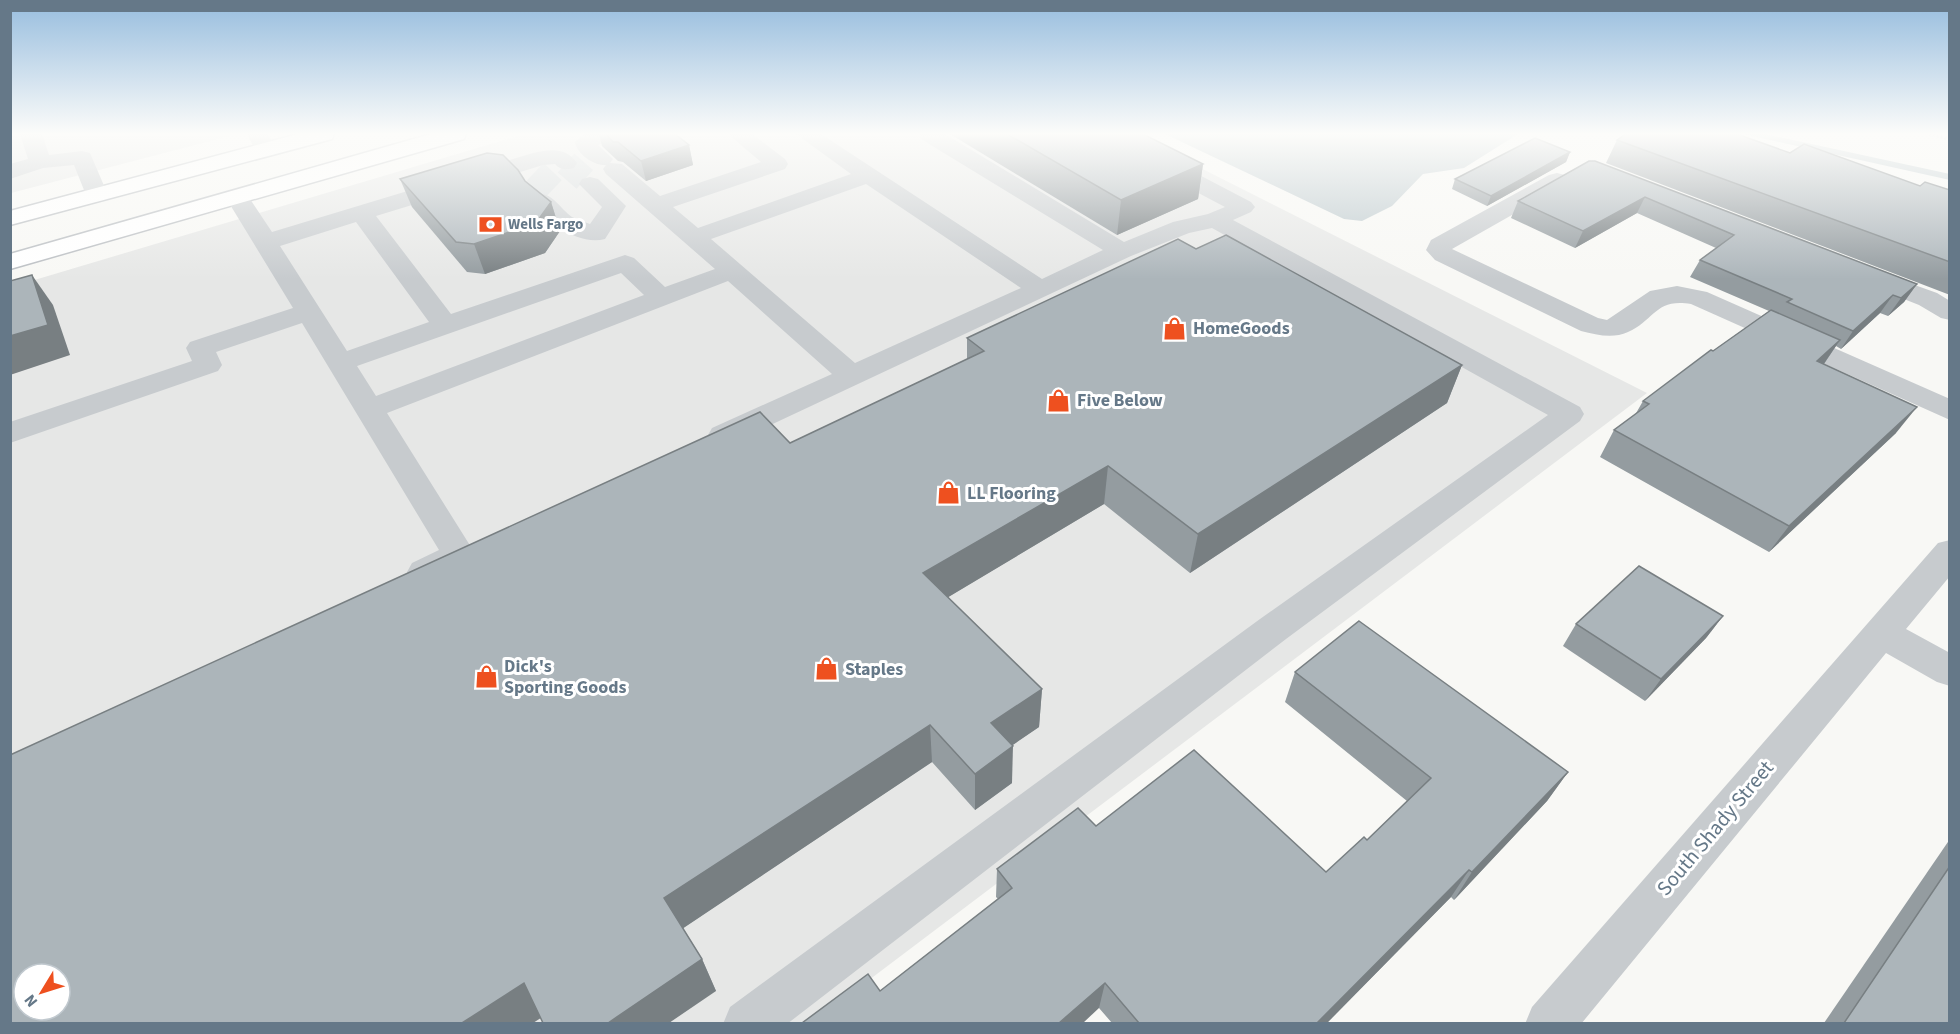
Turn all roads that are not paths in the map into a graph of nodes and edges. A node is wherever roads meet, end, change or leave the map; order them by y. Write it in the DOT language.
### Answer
graph roads {
  1 [pos="91,182"];
  2 [pos="136,182"];
  3 [pos="265,182"];
  4 [pos="292,182"];
  5 [pos="477,182"];
  6 [pos="629,182"];
  7 [pos="723,182"];
  8 [pos="849,182"];
  9 [pos="876,182"];
  10 [pos="1009,182"];
  11 [pos="1196,182"];
  12 [pos="1552,182"];
  13 [pos="566,192"];
  14 [pos="96,195"];
  15 [pos="238,198"];
  16 [pos="656,205"];
  17 [pos="361,213"];
  18 [pos="10,218"];
  19 [pos="1215,220"];
  20 [pos="694,237"];
  21 [pos="266,242"];
  22 [pos="1122,251"];
  23 [pos="10,262"];
  24 [pos="1853,270"];
  25 [pos="732,271"];
  26 [pos="1040,290"];
  27 [pos="661,298"];
  28 [pos="308,312"];
  29 [pos="1950,312"];
  30 [pos="445,325"];
  31 [pos="339,363"];
  32 [pos="852,376"];
  33 [pos="367,410"];
  34 [pos="1950,411"];
  35 [pos="10,433"];
  36 [pos="699,446"];
  37 [pos="1950,552"];
  38 [pos="395,585"];
  39 [pos="1881,632"];
  40 [pos="1950,671"];
  41 [pos="747,1023"];
  42 [pos="1549,1023"];
  1 -- 14 [label="street"];
  2 -- 14 [label="main road"];
  3 -- 15 [label="main road"];
  4 -- 15 [label="main road"];
  5 -- 17 [label="street"];
  6 -- 16 [label="street"];
  7 -- 16 [label="street"];
  8 -- 20 [label="street"];
  9 -- 26 [label="street"];
  10 -- 22 [label="street"];
  11 -- 19 [label="street"];
  12 -- 34 [label="street"];
  13 -- 13 [label="street"];
  14 -- 18 [label="main road"];
  15 -- 21 [label="street"];
  15 -- 23 [label="main road"];
  16 -- 20 [label="street"];
  17 -- 21 [label="street"];
  17 -- 30 [label="street"];
  19 -- 22 [label="street"];
  19 -- 41 [label="street"];
  20 -- 25 [label="street"];
  21 -- 28 [label="street"];
  22 -- 26 [label="street"];
  24 -- 29 [label="street"];
  25 -- 27 [label="street"];
  25 -- 32 [label="street"];
  26 -- 32 [label="street"];
  27 -- 30 [label="street"];
  27 -- 33 [label="street"];
  28 -- 31 [label="street"];
  28 -- 35 [label="street"];
  30 -- 31 [label="street"];
  31 -- 33 [label="street"];
  32 -- 36 [label="street"];
  33 -- 38 [label="street"];
  37 -- 39 [label="street, South Shady Street"];
  39 -- 40 [label="street"];
  39 -- 42 [label="street, South Shady Street"];
}
